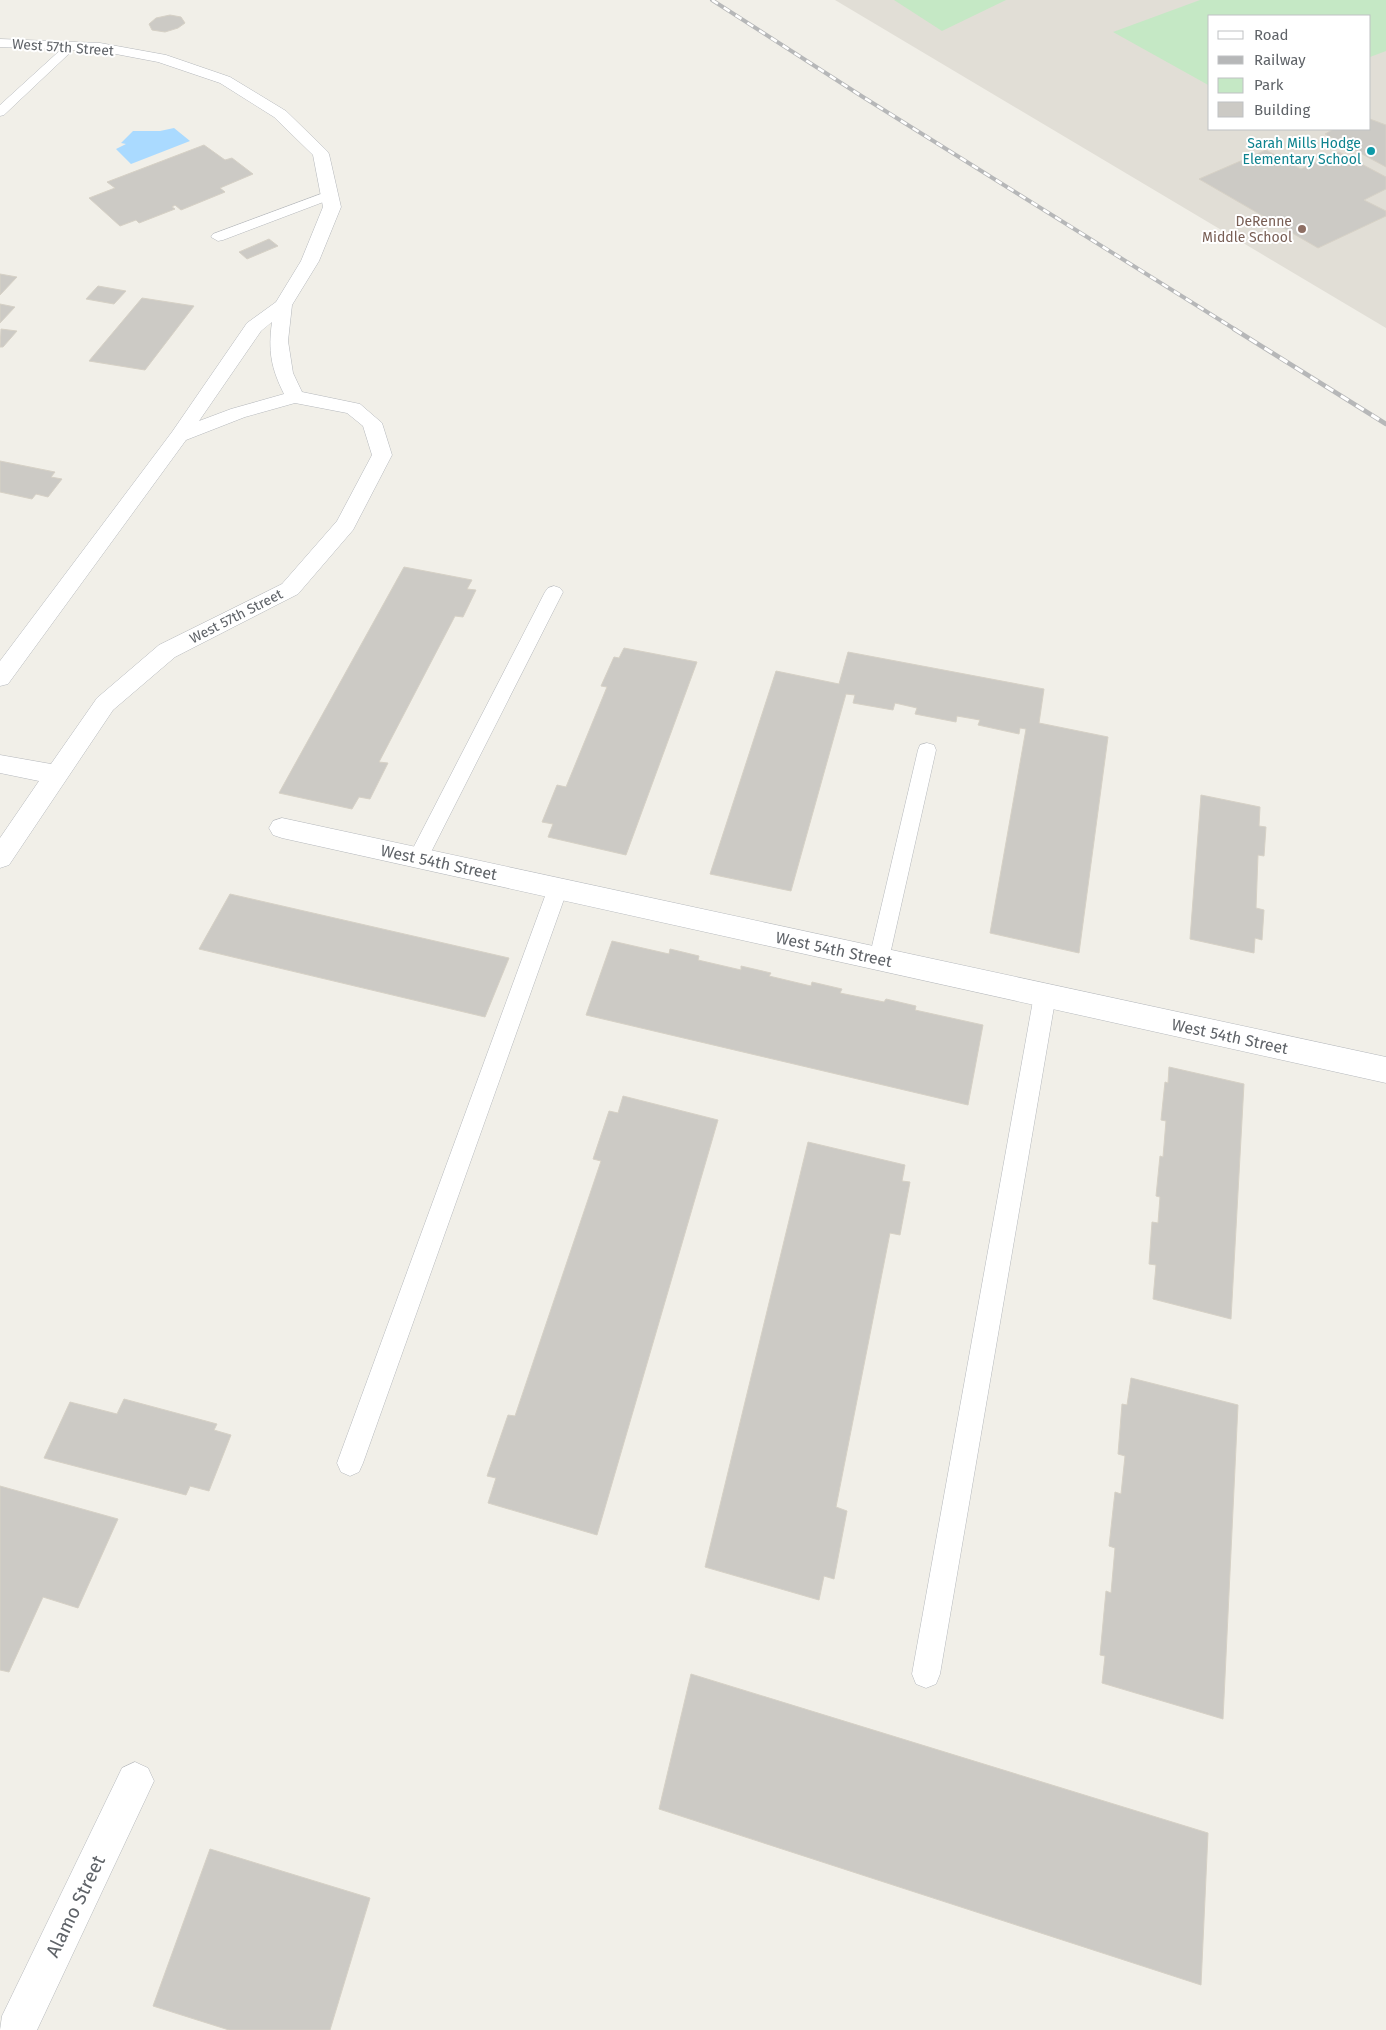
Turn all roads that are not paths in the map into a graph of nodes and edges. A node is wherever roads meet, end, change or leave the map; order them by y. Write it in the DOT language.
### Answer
graph roads {
  1 [pos="0,43"];
  2 [pos="72,46"];
  3 [pos="0,112"];
  4 [pos="329,195"];
  5 [pos="218,237"];
  6 [pos="283,305"];
  7 [pos="295,398"];
  8 [pos="179,436"];
  9 [pos="554,592"];
  10 [pos="0,678"];
  11 [pos="927,750"];
  12 [pos="0,764"];
  13 [pos="56,775"];
  14 [pos="282,828"];
  15 [pos="0,858"];
  16 [pos="418,858"];
  17 [pos="558,888"];
  18 [pos="879,959"];
  19 [pos="1045,995"];
  20 [pos="1386,1070"];
  21 [pos="350,1463"];
  22 [pos="926,1674"];
  23 [pos="135,1782"];
  24 [pos="16,2030"];
  1 -- 2 [label="street, West 57th Street"];
  2 -- 3 [label="lane"];
  2 -- 4 [label="street, West 57th Street"];
  4 -- 5 [label="lane"];
  4 -- 6 [label="street, West 57th Street"];
  6 -- 7 [label="street, West 57th Street"];
  6 -- 8 [label="street, West 57th Street"];
  7 -- 8 [label="street"];
  7 -- 13 [label="street, West 57th Street"];
  8 -- 10 [label="street, West 57th Street"];
  9 -- 16 [label="lane"];
  11 -- 18 [label="lane"];
  12 -- 13 [label="street"];
  13 -- 15 [label="street, West 57th Street"];
  14 -- 16 [label="street, West 54th Street"];
  16 -- 17 [label="street, West 54th Street"];
  17 -- 18 [label="street, West 54th Street"];
  17 -- 21 [label="lane"];
  18 -- 19 [label="street, West 54th Street"];
  19 -- 20 [label="street, West 54th Street"];
  19 -- 22 [label="lane"];
  23 -- 24 [label="street, Alamo Street"];
}
